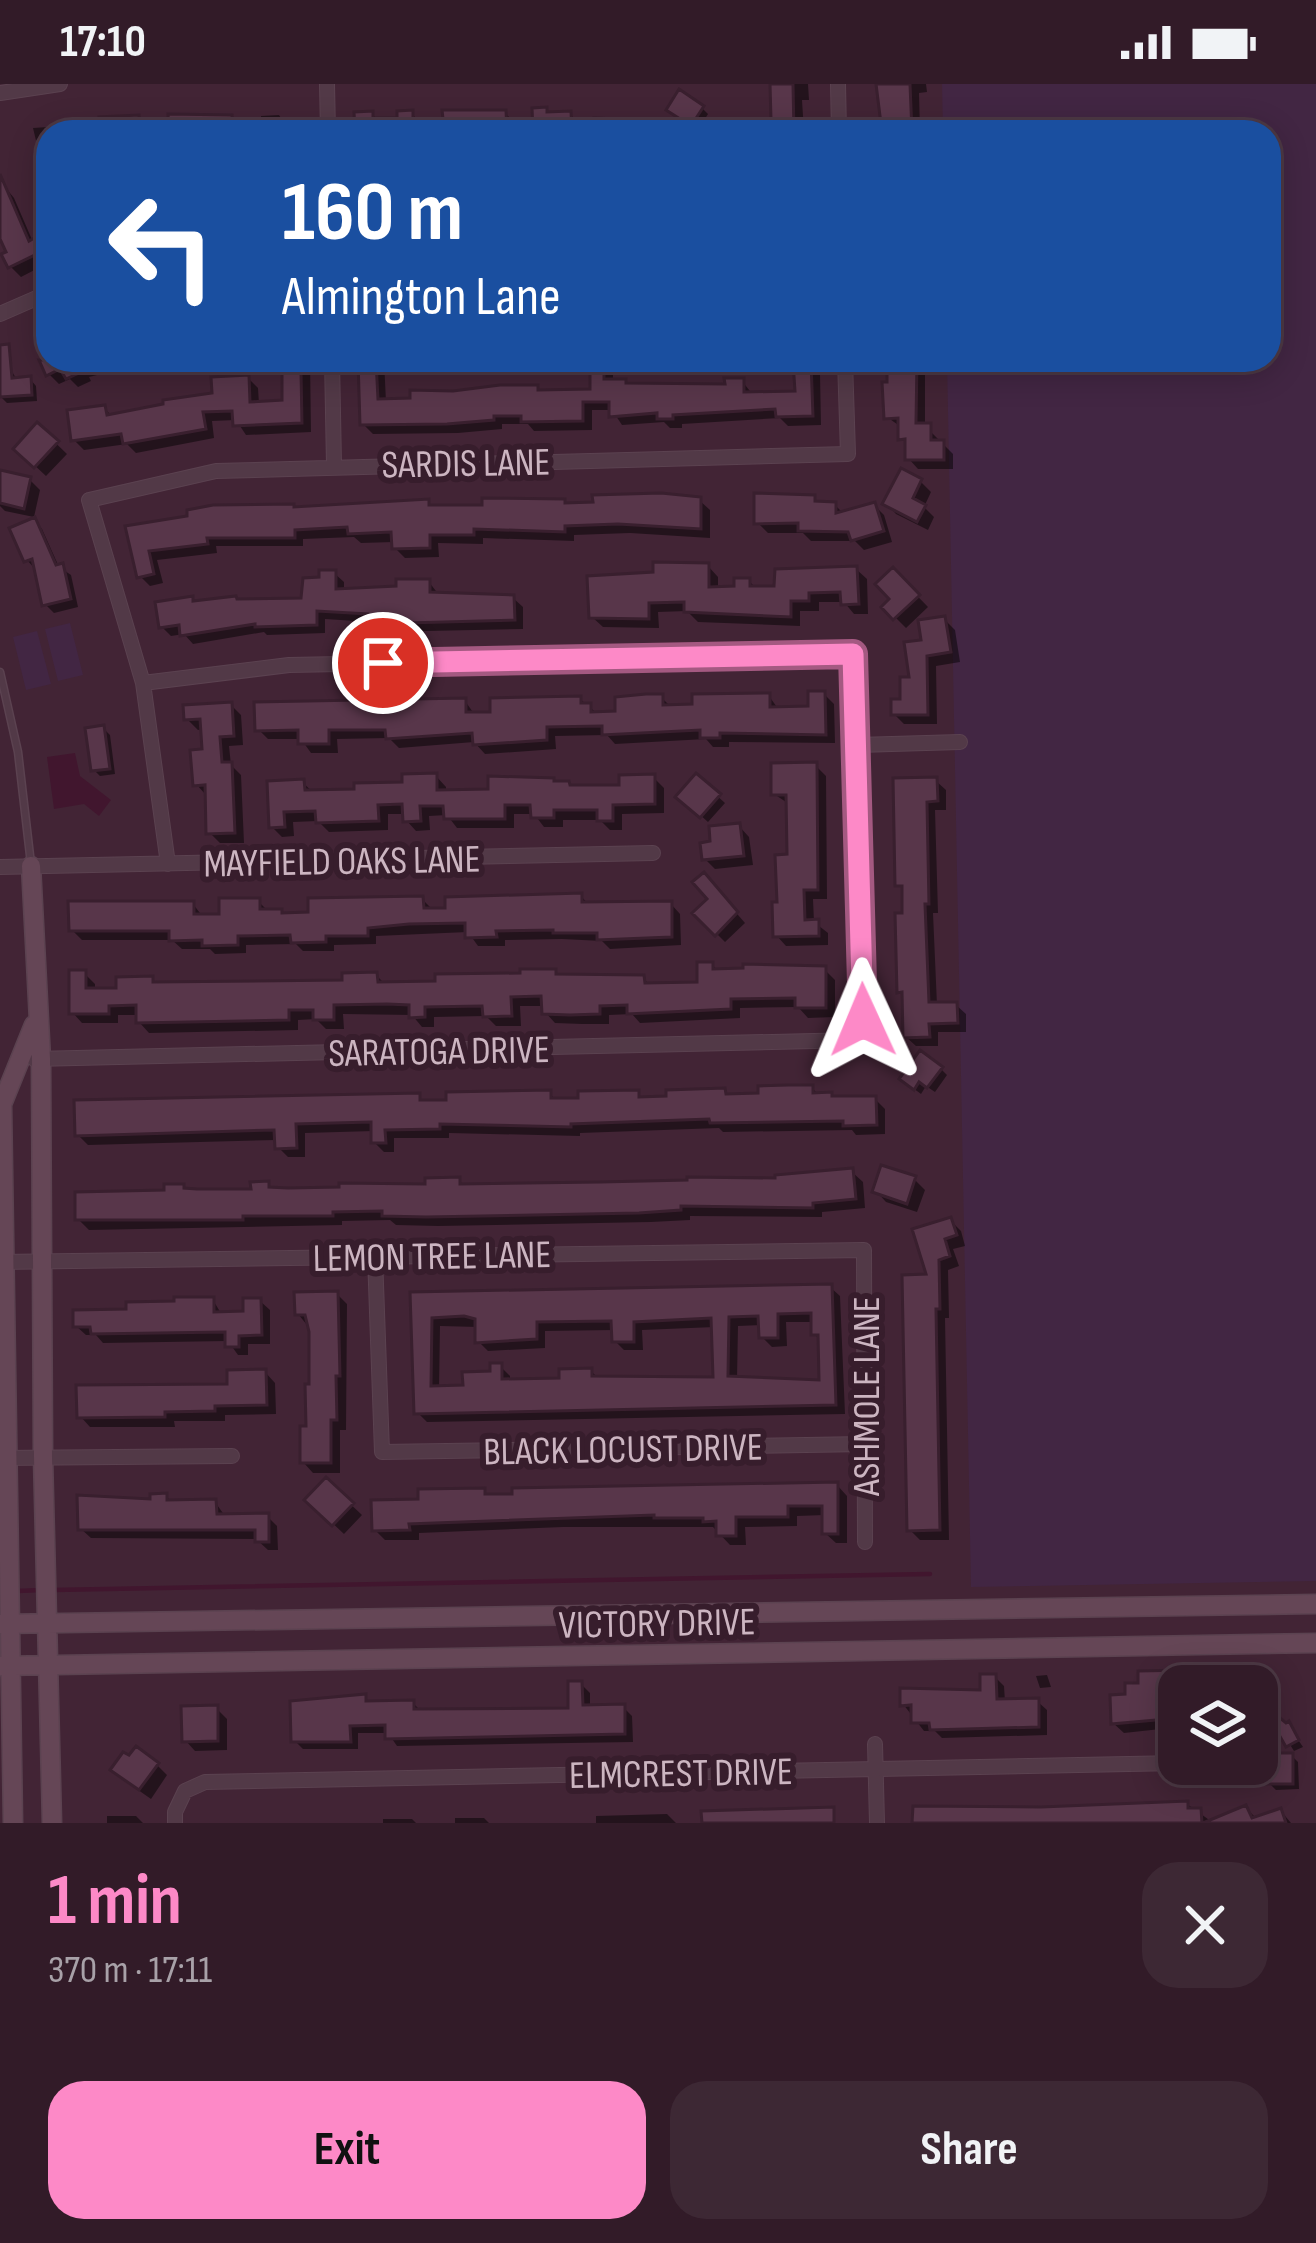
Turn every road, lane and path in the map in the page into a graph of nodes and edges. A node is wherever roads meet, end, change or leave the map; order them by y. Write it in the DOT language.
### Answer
graph roads {
  1 [pos="60,84"];
  2 [pos="327,84"];
  3 [pos="838,84"];
  4 [pos="0,93"];
  5 [pos="328,120"];
  6 [pos="839,120"];
  7 [pos="36,298"];
  8 [pos="0,314"];
  9 [pos="332,372"];
  10 [pos="845,372"];
  11 [pos="334,465"];
  12 [pos="0,672"];
  13 [pos="143,683"];
  14 [pos="960,742"];
  15 [pos="858,745"];
  16 [pos="653,853"];
  17 [pos="168,864"];
  18 [pos="32,866"];
  19 [pos="0,867"];
  20 [pos="31,1059"];
  21 [pos="864,1250"];
  22 [pos="375,1256"];
  23 [pos="3,1262"];
  24 [pos="42,1262"];
  25 [pos="865,1444"];
  26 [pos="232,1456"];
  27 [pos="44,1457"];
  28 [pos="4,1458"];
  29 [pos="865,1542"];
  30 [pos="1316,1604"];
  31 [pos="1289,1605"];
  32 [pos="873,1612"];
  33 [pos="48,1614"];
  34 [pos="7,1618"];
  35 [pos="456,1618"];
  36 [pos="1290,1643"];
  37 [pos="1316,1643"];
  38 [pos="874,1652"];
  39 [pos="458,1659"];
  40 [pos="5,1666"];
  41 [pos="50,1666"];
  42 [pos="875,1744"];
  43 [pos="1158,1763"];
  44 [pos="876,1771"];
  45 [pos="13,1823"];
  46 [pos="52,1823"];
  47 [pos="175,1823"];
  48 [pos="878,1823"];
  1 -- 4 [label="street"];
  2 -- 5 [label="street"];
  3 -- 6 [label="street"];
  7 -- 8 [label="street"];
  9 -- 11 [label="street"];
  10 -- 11 [label="street, SARDIS LANE"];
  11 -- 13 [label="street, SARDIS LANE"];
  12 -- 18 [label="lane"];
  13 -- 15 [label="street"];
  13 -- 17 [label="street"];
  14 -- 15 [label="street"];
  15 -- 20 [label="street, SARATOGA DRIVE"];
  16 -- 17 [label="street, MAYFIELD OAKS LANE"];
  17 -- 18 [label="street, MAYFIELD OAKS LANE"];
  18 -- 19 [label="street, MAYFIELD OAKS LANE"];
  18 -- 20 [label="main road"];
  20 -- 23 [label="main road"];
  20 -- 24 [label="main road"];
  21 -- 22 [label="street, LEMON TREE LANE"];
  21 -- 25 [label="street, ASHMOLE LANE"];
  22 -- 24 [label="street, LEMON TREE LANE"];
  22 -- 25 [label="street, BLACK LOCUST DRIVE"];
  23 -- 24 [label="street, LEMON TREE LANE"];
  23 -- 28 [label="main road"];
  24 -- 27 [label="main road"];
  25 -- 29 [label="street, ASHMOLE LANE"];
  26 -- 27 [label="street"];
  27 -- 28 [label="street"];
  27 -- 33 [label="main road"];
  28 -- 34 [label="main road"];
  30 -- 31 [label="main road, VICTORY DRIVE"];
  31 -- 32 [label="main road, VICTORY DRIVE"];
  31 -- 36 [label="main road"];
  32 -- 35 [label="main road, VICTORY DRIVE"];
  32 -- 38 [label="main road"];
  33 -- 34 [label="main road, VICTORY DRIVE"];
  33 -- 35 [label="main road, VICTORY DRIVE"];
  33 -- 41 [label="main road"];
  34 -- 40 [label="main road"];
  35 -- 39 [label="main road"];
  36 -- 37 [label="main road, VICTORY DRIVE"];
  36 -- 38 [label="main road, VICTORY DRIVE"];
  38 -- 39 [label="main road, VICTORY DRIVE"];
  39 -- 41 [label="main road, VICTORY DRIVE"];
  40 -- 41 [label="main road, VICTORY DRIVE"];
  40 -- 45 [label="main road"];
  41 -- 46 [label="main road"];
  42 -- 44 [label="street"];
  43 -- 44 [label="street, ELMCREST DRIVE"];
  44 -- 47 [label="street, ELMCREST DRIVE"];
  44 -- 48 [label="street"];
}
